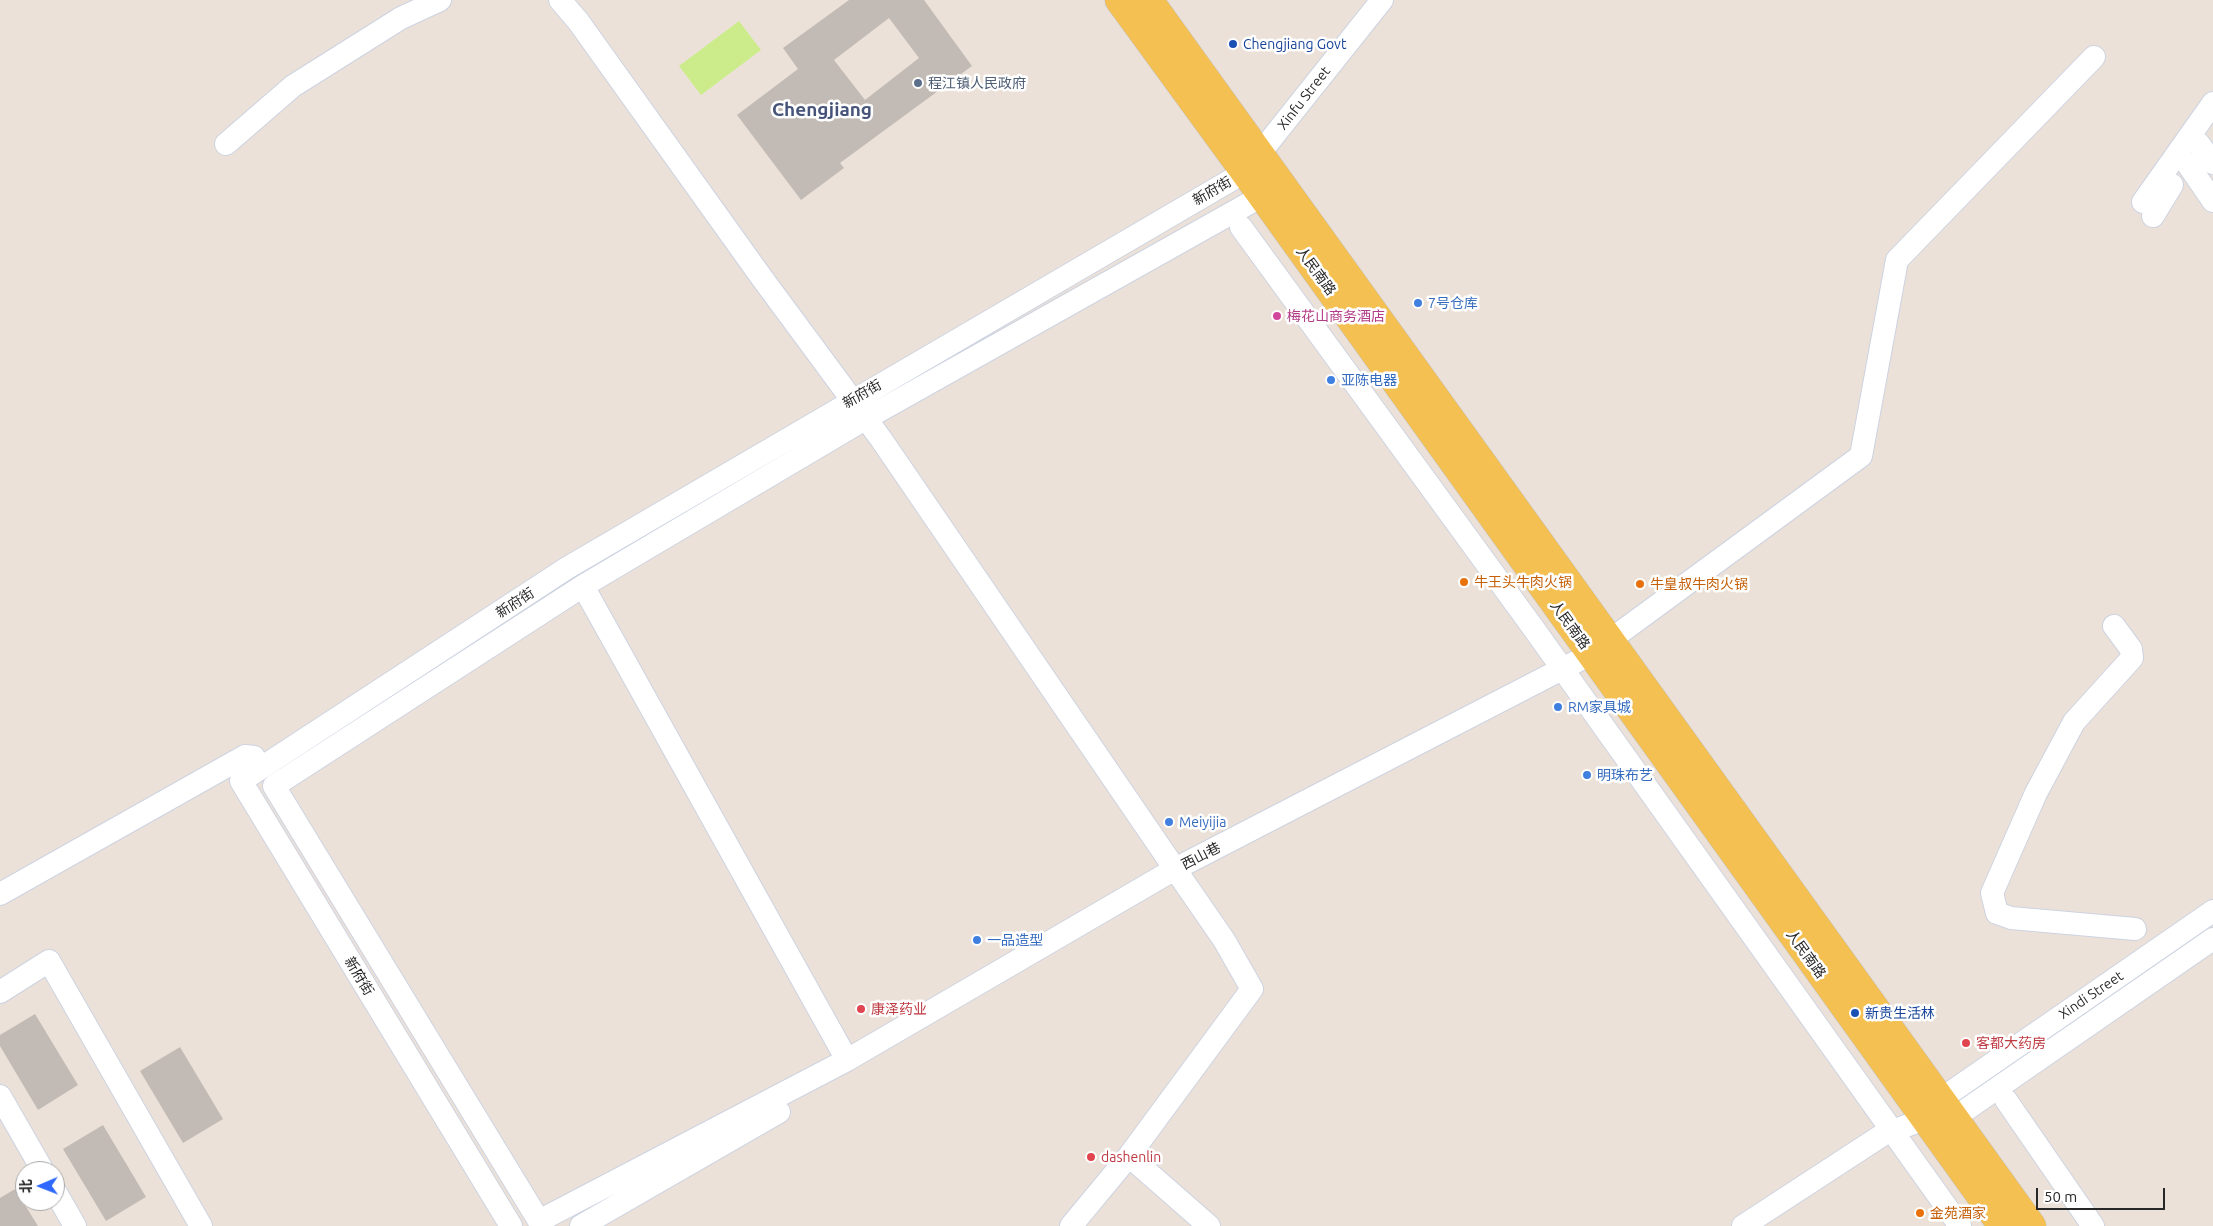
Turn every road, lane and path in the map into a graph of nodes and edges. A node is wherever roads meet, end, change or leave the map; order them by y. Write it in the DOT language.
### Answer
graph roads {
  1 [pos="440,0"];
  2 [pos="560,0"];
  3 [pos="1119,0"];
  4 [pos="1149,0"];
  5 [pos="1382,0"];
  6 [pos="2094,57"];
  7 [pos="2213,104"];
  8 [pos="2213,125"];
  9 [pos="226,144"];
  10 [pos="2199,144"];
  11 [pos="1252,163"];
  12 [pos="2187,163"];
  13 [pos="2213,163"];
  14 [pos="1262,196"];
  15 [pos="2213,201"];
  16 [pos="1241,227"];
  17 [pos="865,419"];
  18 [pos="583,586"];
  19 [pos="2114,626"];
  20 [pos="1601,647"];
  21 [pos="254,757"];
  22 [pos="1179,875"];
  23 [pos="0,894"];
  24 [pos="2213,911"];
  25 [pos="2135,929"];
  26 [pos="2213,939"];
  27 [pos="0,992"];
  28 [pos="846,1060"];
  29 [pos="0,1096"];
  30 [pos="2006,1100"];
  31 [pos="1935,1116"];
  32 [pos="1129,1156"];
  33 [pos="37,1161"];
  34 [pos="65,1208"];
  35 [pos="540,1223"];
  36 [pos="75,1226"];
  37 [pos="202,1226"];
  38 [pos="511,1226"];
  39 [pos="580,1226"];
  40 [pos="1071,1226"];
  41 [pos="1209,1226"];
  42 [pos="1743,1226"];
  43 [pos="1960,1226"];
  44 [pos="2002,1226"];
  45 [pos="2032,1226"];
  46 [pos="2093,1226"];
  1 -- 9 [label="street"];
  2 -- 17 [label="street"];
  3 -- 11 [label="main road, 人民南路"];
  4 -- 11 [label="main road, 人民南路"];
  5 -- 11 [label="street, Xinfu Street"];
  6 -- 20 [label="street, 西山巷"];
  7 -- 12 [label="street"];
  8 -- 10 [label="street"];
  10 -- 12 [label="street"];
  10 -- 13 [label="street"];
  11 -- 14 [label="main road, 人民南路"];
  11 -- 20 [label="main road, 人民南路"];
  11 -- 38 [label="street, 新府街"];
  12 -- 15 [label="street"];
  14 -- 17 [label="street, 新府街"];
  14 -- 20 [label="main road, 人民南路"];
  16 -- 43 [label="street"];
  17 -- 18 [label="street, 新府街"];
  17 -- 22 [label="street"];
  18 -- 28 [label="street"];
  18 -- 35 [label="street, 新府街"];
  19 -- 25 [label="street"];
  20 -- 22 [label="street, 西山巷"];
  20 -- 31 [label="main road, 人民南路"];
  21 -- 23 [label="street"];
  22 -- 28 [label="street"];
  22 -- 32 [label="street, 西山巷"];
  22 -- 39 [label="street"];
  24 -- 31 [label="street, Xindi Street"];
  26 -- 31 [label="street, Xindi Street"];
  27 -- 37 [label="street"];
  28 -- 35 [label="street"];
  29 -- 33 [label="street"];
  30 -- 46 [label="street"];
  31 -- 42 [label="street"];
  31 -- 44 [label="main road, 人民南路"];
  31 -- 45 [label="main road, 人民南路"];
  32 -- 40 [label="street, 西山巷"];
  32 -- 41 [label="street"];
  34 -- 36 [label="street"];
}
